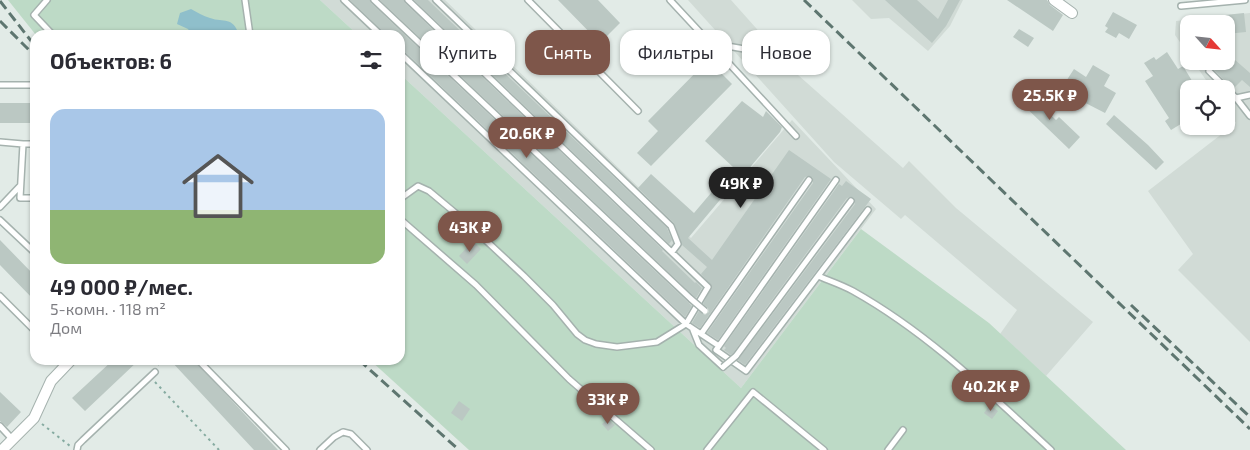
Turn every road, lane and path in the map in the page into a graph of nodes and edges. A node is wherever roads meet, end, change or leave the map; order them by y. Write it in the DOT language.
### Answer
graph roads {
  1 [pos="47,0"];
  2 [pos="245,0"];
  3 [pos="344,0"];
  4 [pos="374,0"];
  5 [pos="408,0"];
  6 [pos="436,0"];
  7 [pos="528,0"];
  8 [pos="670,0"];
  9 [pos="1054,0"];
  10 [pos="1245,0"];
  11 [pos="1181,6"];
  12 [pos="1072,13"];
  13 [pos="48,30"];
  14 [pos="249,30"];
  15 [pos="376,30"];
  16 [pos="697,30"];
  17 [pos="405,58"];
  18 [pos="732,68"];
  19 [pos="1209,71"];
  20 [pos="0,85"];
  21 [pos="30,85"];
  22 [pos="1250,95"];
  23 [pos="1236,98"];
  24 [pos="638,111"];
  25 [pos="1250,116"];
  26 [pos="796,136"];
  27 [pos="0,142"];
  28 [pos="22,144"];
  29 [pos="30,144"];
  30 [pos="810,180"];
  31 [pos="836,180"];
  32 [pos="20,186"];
  33 [pos="405,195"];
  34 [pos="30,198"];
  35 [pos="851,201"];
  36 [pos="0,207"];
  37 [pos="868,210"];
  38 [pos="0,220"];
  39 [pos="405,223"];
  40 [pos="30,248"];
  41 [pos="672,252"];
  42 [pos="818,276"];
  43 [pos="0,296"];
  44 [pos="712,317"];
  45 [pos="686,324"];
  46 [pos="30,326"];
  47 [pos="693,330"];
  48 [pos="701,334"];
  49 [pos="719,346"];
  50 [pos="66,365"];
  51 [pos="203,365"];
  52 [pos="155,372"];
  53 [pos="150,377"];
  54 [pos="34,418"];
  55 [pos="0,426"];
  56 [pos="903,430"];
  57 [pos="13,440"];
  58 [pos="2,450"];
  59 [pos="76,450"];
  60 [pos="219,450"];
  61 [pos="286,450"];
  62 [pos="320,450"];
  63 [pos="367,450"];
  64 [pos="651,450"];
  65 [pos="707,450"];
  66 [pos="824,450"];
  67 [pos="888,450"];
  68 [pos="1051,450"];
  1 -- 13 [label="lane"];
  2 -- 14 [label="lane"];
  3 -- 15 [label="lane"];
  4 -- 44 [label="lane, bridge"];
  5 -- 41 [label="lane"];
  6 -- 41 [label="lane"];
  7 -- 24 [label="lane"];
  8 -- 16 [label="lane"];
  9 -- 12 [label="street"];
  10 -- 11 [label="lane"];
  17 -- 45 [label="lane"];
  18 -- 26 [label="lane"];
  19 -- 23 [label="lane"];
  20 -- 21 [label="lane"];
  22 -- 23 [label="lane"];
  23 -- 25 [label="lane"];
  27 -- 28 [label="lane"];
  28 -- 29 [label="lane"];
  28 -- 32 [label="lane"];
  30 -- 44 [label="lane"];
  31 -- 49 [label="lane"];
  32 -- 34 [label="lane"];
  32 -- 36 [label="lane"];
  33 -- 45 [label="lane"];
  35 -- 47 [label="lane, bridge"];
  37 -- 42 [label="lane"];
  38 -- 40 [label="lane"];
  39 -- 64 [label="lane"];
  41 -- 45 [label="lane"];
  42 -- 49 [label="lane"];
  42 -- 68 [label="lane"];
  43 -- 46 [label="lane"];
  44 -- 48 [label="lane"];
  45 -- 47 [label="lane"];
  47 -- 48 [label="lane"];
  48 -- 49 [label="lane"];
  50 -- 54 [label="street"];
  51 -- 61 [label="lane"];
  52 -- 53 [label="lane"];
  53 -- 59 [label="lane"];
  53 -- 60 [label="path"];
  54 -- 57 [label="street"];
  54 -- 59 [label="path"];
  55 -- 57 [label="lane"];
  56 -- 67 [label="lane"];
  57 -- 58 [label="street"];
  62 -- 63 [label="lane"];
  65 -- 66 [label="lane"];
}
